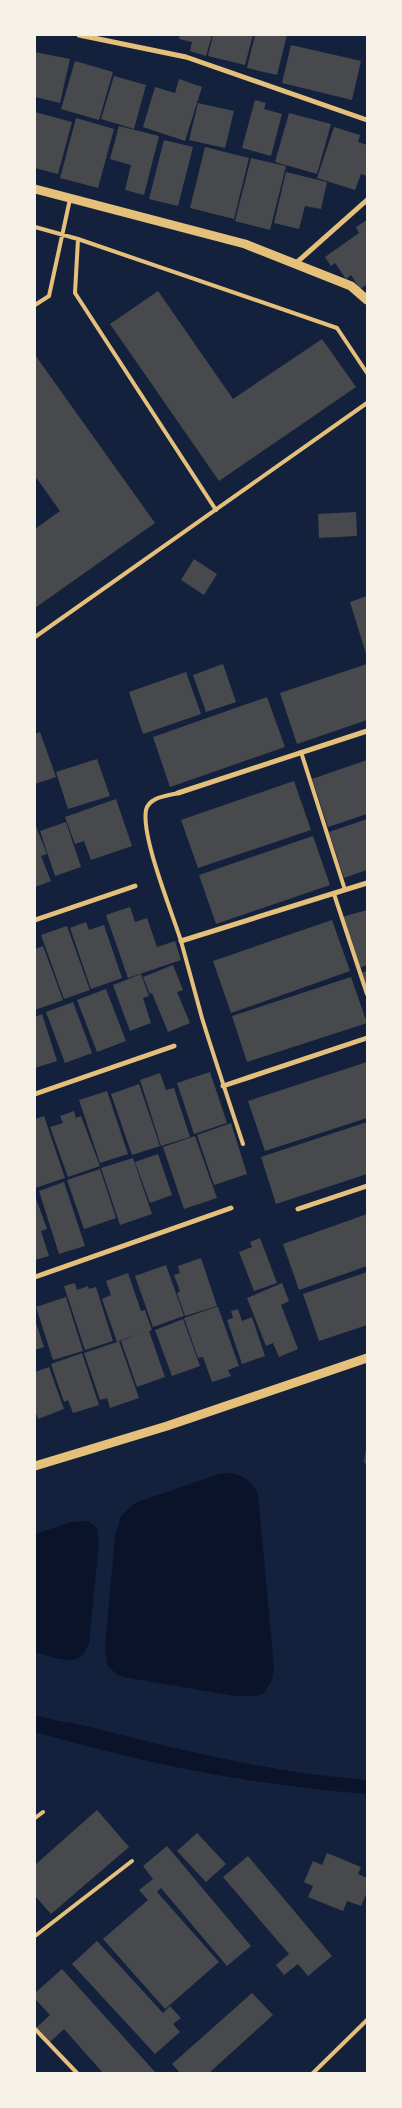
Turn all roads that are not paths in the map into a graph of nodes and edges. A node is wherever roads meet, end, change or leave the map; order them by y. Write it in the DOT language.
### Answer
graph roads {
  1 [pos="79,35"];
  2 [pos="367,120"];
  3 [pos="35,189"];
  4 [pos="70,199"];
  5 [pos="367,200"];
  6 [pos="35,227"];
  7 [pos="62,234"];
  8 [pos="78,239"];
  9 [pos="295,264"];
  10 [pos="367,300"];
  11 [pos="35,305"];
  12 [pos="367,373"];
  13 [pos="367,403"];
  14 [pos="216,510"];
  15 [pos="35,637"];
  16 [pos="367,732"];
  17 [pos="301,752"];
  18 [pos="178,793"];
  19 [pos="367,883"];
  20 [pos="134,886"];
  21 [pos="345,890"];
  22 [pos="334,894"];
  23 [pos="35,920"];
  24 [pos="181,941"];
  25 [pos="367,994"];
  26 [pos="367,1038"];
  27 [pos="174,1046"];
  28 [pos="223,1086"];
  29 [pos="35,1094"];
  30 [pos="244,1144"];
  31 [pos="367,1186"];
  32 [pos="231,1208"];
  33 [pos="298,1208"];
  34 [pos="35,1276"];
  35 [pos="367,1358"];
  36 [pos="35,1466"];
  37 [pos="42,1812"];
  38 [pos="35,1818"];
  39 [pos="132,1861"];
  40 [pos="35,1936"];
  41 [pos="367,2020"];
  42 [pos="35,2029"];
  43 [pos="77,2073"];
  44 [pos="313,2073"];
  1 -- 2 [label="street"];
  3 -- 4 [label="street"];
  4 -- 7 [label="lane"];
  4 -- 9 [label="street"];
  5 -- 9 [label="street"];
  6 -- 7 [label="lane"];
  7 -- 8 [label="lane"];
  7 -- 11 [label="lane"];
  8 -- 12 [label="lane"];
  8 -- 14 [label="lane"];
  9 -- 10 [label="street"];
  13 -- 14 [label="lane"];
  14 -- 15 [label="lane"];
  16 -- 17 [label="street"];
  17 -- 18 [label="street"];
  17 -- 21 [label="lane"];
  18 -- 24 [label="lane"];
  19 -- 21 [label="street"];
  20 -- 23 [label="street"];
  21 -- 22 [label="street"];
  22 -- 24 [label="street"];
  22 -- 25 [label="lane"];
  24 -- 28 [label="lane"];
  26 -- 28 [label="street"];
  27 -- 29 [label="street"];
  28 -- 30 [label="lane"];
  31 -- 33 [label="street"];
  32 -- 34 [label="street"];
  35 -- 36 [label="street"];
  37 -- 38 [label="lane"];
  39 -- 40 [label="lane"];
  41 -- 44 [label="lane"];
  42 -- 43 [label="lane"];
}
